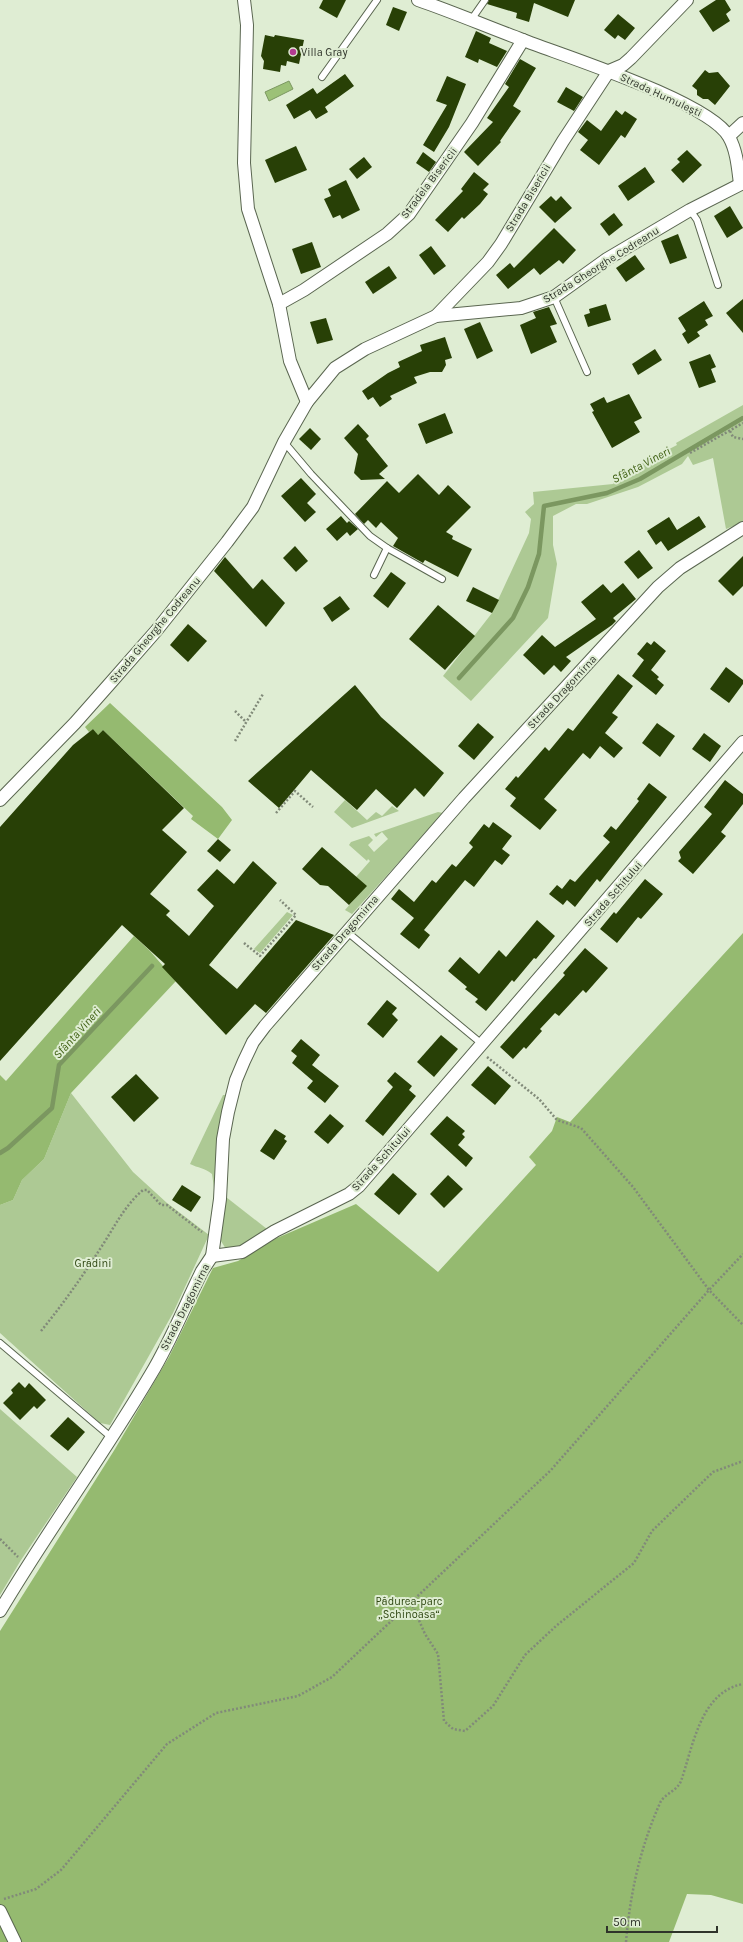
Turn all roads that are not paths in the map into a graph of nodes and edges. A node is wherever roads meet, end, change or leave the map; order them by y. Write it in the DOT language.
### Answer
graph roads {
  1 [pos="244,0"];
  2 [pos="377,0"];
  3 [pos="418,0"];
  4 [pos="485,0"];
  5 [pos="688,0"];
  6 [pos="471,20"];
  7 [pos="523,40"];
  8 [pos="610,71"];
  9 [pos="322,77"];
  10 [pos="743,123"];
  11 [pos="729,136"];
  12 [pos="741,183"];
  13 [pos="690,210"];
  14 [pos="718,285"];
  15 [pos="554,297"];
  16 [pos="279,304"];
  17 [pos="436,316"];
  18 [pos="587,372"];
  19 [pos="307,402"];
  20 [pos="284,442"];
  21 [pos="742,529"];
  22 [pos="387,548"];
  23 [pos="374,575"];
  24 [pos="442,578"];
  25 [pos="743,742"];
  26 [pos="0,800"];
  27 [pos="346,931"];
  28 [pos="479,1047"];
  29 [pos="212,1256"];
  30 [pos="0,1343"];
  31 [pos="112,1438"];
  32 [pos="0,1611"];
  33 [pos="0,1911"];
  34 [pos="15,1942"];
  1 -- 16 [label="street"];
  2 -- 9 [label="lane"];
  3 -- 6 [label="street"];
  4 -- 6 [label="lane"];
  5 -- 8 [label="street, Strada Bisericii"];
  6 -- 7 [label="street"];
  7 -- 8 [label="street"];
  7 -- 16 [label="street, Stradela Bisericii"];
  8 -- 11 [label="street, Strada Humulești"];
  8 -- 17 [label="street, Strada Bisericii"];
  10 -- 11 [label="street"];
  11 -- 12 [label="street"];
  12 -- 13 [label="street, Strada Gheorghe Codreanu"];
  13 -- 14 [label="lane"];
  13 -- 15 [label="street, Strada Gheorghe Codreanu"];
  15 -- 17 [label="street, Strada Gheorghe Codreanu"];
  15 -- 18 [label="lane"];
  16 -- 19 [label="street"];
  17 -- 19 [label="street, Strada Gheorghe Codreanu"];
  19 -- 20 [label="street, Strada Gheorghe Codreanu"];
  20 -- 22 [label="lane"];
  20 -- 26 [label="street, Strada Gheorghe Codreanu"];
  21 -- 27 [label="street, Strada Dragomirna"];
  22 -- 23 [label="lane"];
  22 -- 24 [label="lane"];
  25 -- 28 [label="street, Strada Schitului"];
  27 -- 28 [label="lane"];
  27 -- 29 [label="street, Strada Dragomirna"];
  28 -- 29 [label="street, Strada Schitului"];
  29 -- 31 [label="street, Strada Dragomirna"];
  30 -- 31 [label="lane"];
  31 -- 32 [label="street, Strada Dragomirna"];
  33 -- 34 [label="street"];
}
